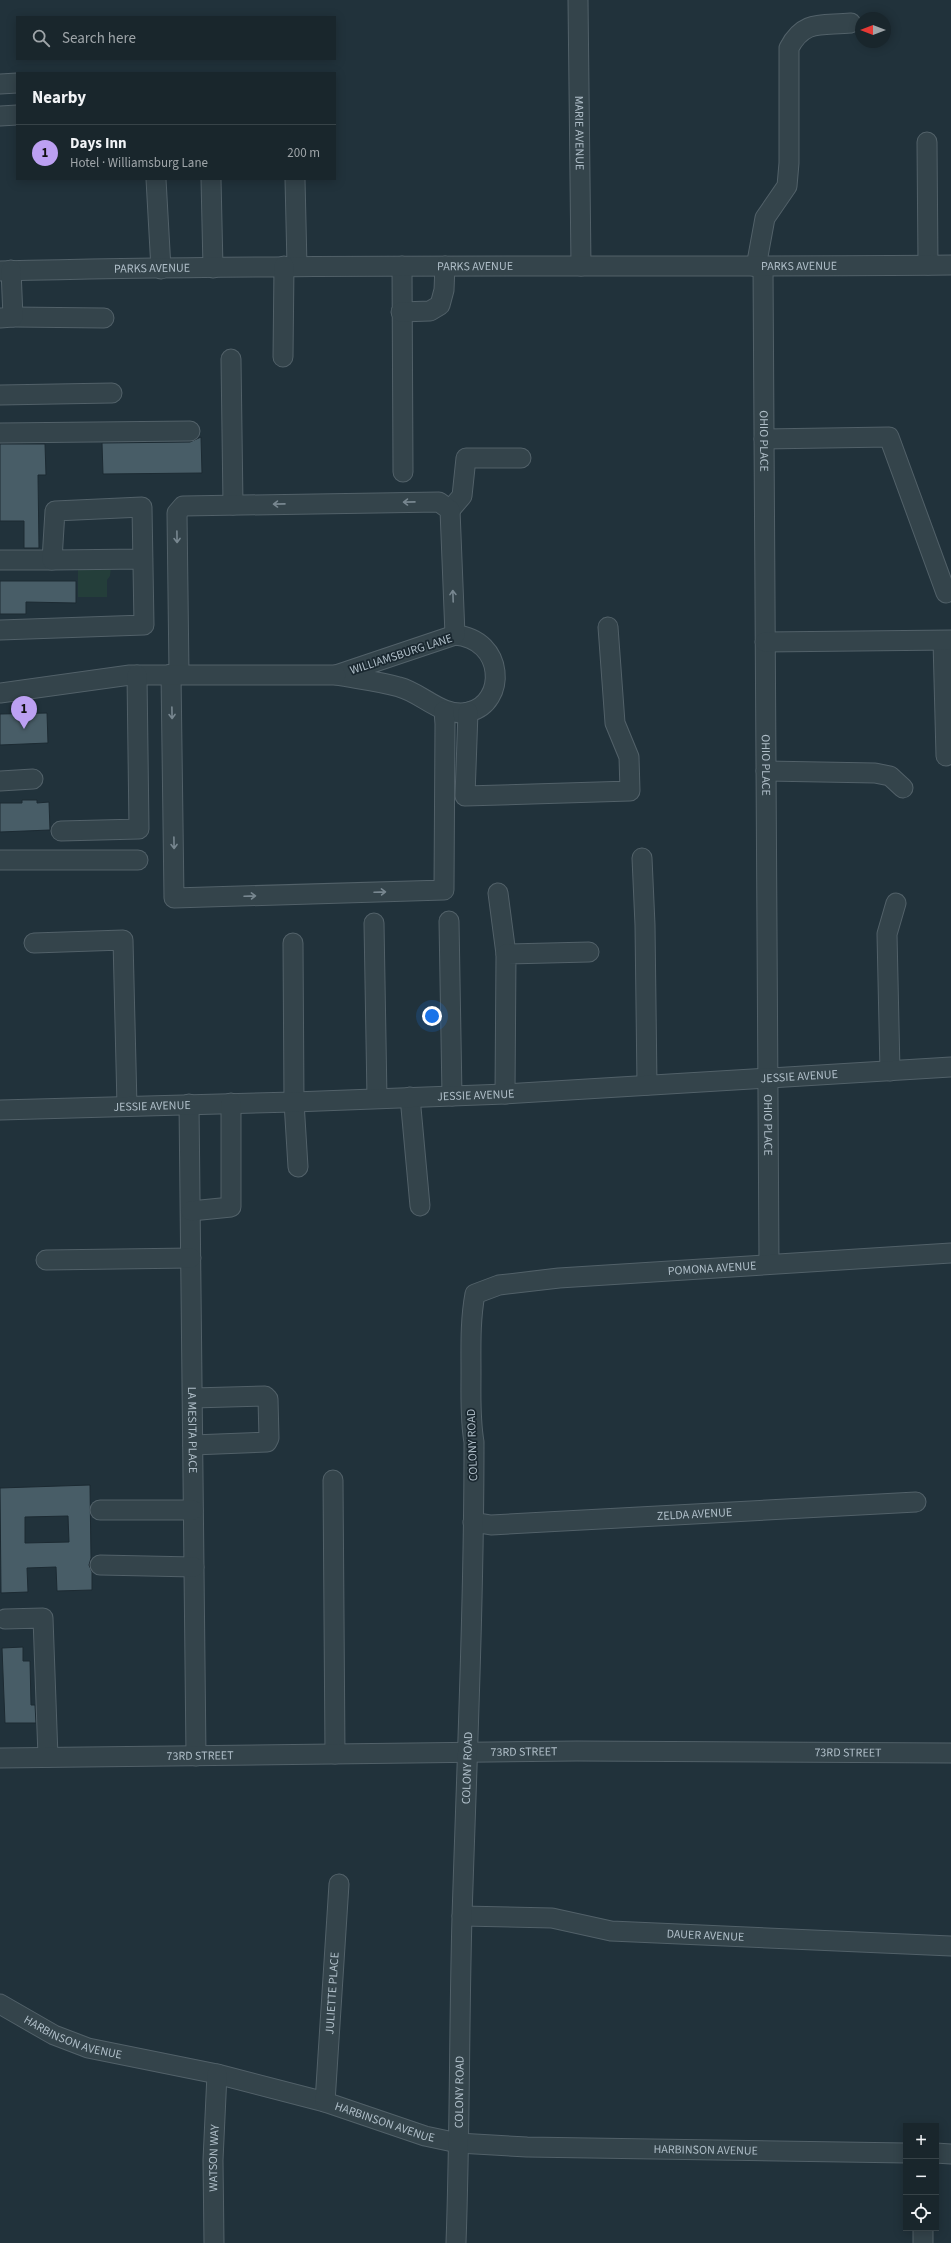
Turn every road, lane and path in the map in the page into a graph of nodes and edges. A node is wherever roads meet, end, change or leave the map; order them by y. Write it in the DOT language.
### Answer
graph roads {
  1 [pos="578,0"];
  2 [pos="851,23"];
  3 [pos="16,82"];
  4 [pos="0,84"];
  5 [pos="16,115"];
  6 [pos="0,116"];
  7 [pos="927,142"];
  8 [pos="156,180"];
  9 [pos="211,180"];
  10 [pos="295,180"];
  11 [pos="928,265"];
  12 [pos="951,265"];
  13 [pos="291,266"];
  14 [pos="402,266"];
  15 [pos="445,266"];
  16 [pos="581,266"];
  17 [pos="759,267"];
  18 [pos="212,268"];
  19 [pos="161,269"];
  20 [pos="6,271"];
  21 [pos="401,312"];
  22 [pos="7,318"];
  23 [pos="104,318"];
  24 [pos="283,357"];
  25 [pos="231,359"];
  26 [pos="112,393"];
  27 [pos="0,395"];
  28 [pos="190,431"];
  29 [pos="0,433"];
  30 [pos="764,439"];
  31 [pos="521,458"];
  32 [pos="403,472"];
  33 [pos="234,505"];
  34 [pos="450,510"];
  35 [pos="143,559"];
  36 [pos="0,560"];
  37 [pos="52,560"];
  38 [pos="946,593"];
  39 [pos="608,627"];
  40 [pos="0,630"];
  41 [pos="455,635"];
  42 [pos="947,641"];
  43 [pos="765,642"];
  44 [pos="175,674"];
  45 [pos="137,675"];
  46 [pos="336,675"];
  47 [pos="0,693"];
  48 [pos="444,711"];
  49 [pos="468,712"];
  50 [pos="946,756"];
  51 [pos="766,772"];
  52 [pos="33,779"];
  53 [pos="0,781"];
  54 [pos="903,788"];
  55 [pos="61,831"];
  56 [pos="642,858"];
  57 [pos="0,860"];
  58 [pos="138,860"];
  59 [pos="498,893"];
  60 [pos="896,903"];
  61 [pos="449,921"];
  62 [pos="374,923"];
  63 [pos="34,943"];
  64 [pos="293,943"];
  65 [pos="589,952"];
  66 [pos="506,954"];
  67 [pos="951,1067"];
  68 [pos="890,1071"];
  69 [pos="768,1079"];
  70 [pos="647,1085"];
  71 [pos="505,1094"];
  72 [pos="452,1096"];
  73 [pos="410,1097"];
  74 [pos="377,1098"];
  75 [pos="294,1102"];
  76 [pos="231,1103"];
  77 [pos="189,1104"];
  78 [pos="127,1106"];
  79 [pos="0,1110"];
  80 [pos="298,1168"];
  81 [pos="420,1206"];
  82 [pos="191,1211"];
  83 [pos="951,1253"];
  84 [pos="191,1258"];
  85 [pos="46,1260"];
  86 [pos="769,1264"];
  87 [pos="475,1294"];
  88 [pos="193,1398"];
  89 [pos="193,1445"];
  90 [pos="333,1480"];
  91 [pos="916,1502"];
  92 [pos="100,1510"];
  93 [pos="194,1510"];
  94 [pos="473,1522"];
  95 [pos="100,1565"];
  96 [pos="194,1566"];
  97 [pos="5,1619"];
  98 [pos="469,1753"];
  99 [pos="335,1754"];
  100 [pos="951,1754"];
  101 [pos="196,1756"];
  102 [pos="48,1757"];
  103 [pos="0,1758"];
  104 [pos="339,1884"];
  105 [pos="462,1916"];
  106 [pos="951,1946"];
  107 [pos="0,2004"];
  108 [pos="217,2074"];
  109 [pos="325,2102"];
  110 [pos="458,2143"];
  111 [pos="903,2153"];
  112 [pos="939,2154"];
  113 [pos="951,2154"];
  114 [pos="923,2231"];
  115 [pos="214,2243"];
  116 [pos="456,2243"];
  117 [pos="923,2243"];
  1 -- 16 [label="street, MARIE AVENUE"];
  2 -- 17 [label="street, OHIO PLACE"];
  3 -- 4 [label="street"];
  5 -- 6 [label="street"];
  7 -- 11 [label="street"];
  8 -- 19 [label="street"];
  9 -- 18 [label="street"];
  10 -- 13 [label="street"];
  11 -- 12 [label="street, PARKS AVENUE"];
  11 -- 17 [label="street, PARKS AVENUE"];
  13 -- 14 [label="street, PARKS AVENUE"];
  13 -- 18 [label="street, PARKS AVENUE"];
  13 -- 24 [label="street"];
  14 -- 15 [label="street, PARKS AVENUE"];
  14 -- 21 [label="street"];
  15 -- 16 [label="street, PARKS AVENUE"];
  15 -- 21 [label="street"];
  16 -- 17 [label="street, PARKS AVENUE"];
  17 -- 30 [label="street, OHIO PLACE"];
  18 -- 19 [label="street, PARKS AVENUE"];
  19 -- 20 [label="street, PARKS AVENUE"];
  20 -- 22 [label="street"];
  21 -- 32 [label="street"];
  22 -- 23 [label="street"];
  25 -- 33 [label="street"];
  26 -- 27 [label="street"];
  28 -- 29 [label="street"];
  30 -- 38 [label="street"];
  30 -- 43 [label="street, OHIO PLACE"];
  31 -- 34 [label="street"];
  34 -- 33 [label="street, one-way"];
  33 -- 44 [label="street, one-way"];
  41 -- 34 [label="street, one-way"];
  35 -- 37 [label="street"];
  35 -- 37 [label="street"];
  35 -- 40 [label="street"];
  36 -- 37 [label="street"];
  39 -- 49 [label="street"];
  41 -- 46 [label="street, WILLIAMSBURG LANE"];
  41 -- 49 [label="street, WILLIAMSBURG LANE"];
  42 -- 43 [label="street"];
  42 -- 50 [label="street"];
  43 -- 51 [label="street, OHIO PLACE"];
  44 -- 45 [label="street, WILLIAMSBURG LANE"];
  44 -- 46 [label="street, WILLIAMSBURG LANE"];
  44 -- 48 [label="street, one-way"];
  45 -- 47 [label="street, WILLIAMSBURG LANE"];
  45 -- 55 [label="street"];
  46 -- 48 [label="street, WILLIAMSBURG LANE"];
  48 -- 49 [label="street, WILLIAMSBURG LANE"];
  51 -- 54 [label="street"];
  51 -- 69 [label="street, OHIO PLACE"];
  52 -- 53 [label="street"];
  56 -- 70 [label="street"];
  57 -- 58 [label="street"];
  59 -- 66 [label="street"];
  60 -- 68 [label="street"];
  61 -- 72 [label="street"];
  62 -- 74 [label="street"];
  63 -- 78 [label="street"];
  64 -- 75 [label="street"];
  65 -- 66 [label="street"];
  66 -- 71 [label="street"];
  67 -- 68 [label="street, JESSIE AVENUE"];
  68 -- 69 [label="street, JESSIE AVENUE"];
  69 -- 70 [label="street, JESSIE AVENUE"];
  69 -- 86 [label="street, OHIO PLACE"];
  70 -- 71 [label="street, JESSIE AVENUE"];
  71 -- 72 [label="street, JESSIE AVENUE"];
  72 -- 73 [label="street, JESSIE AVENUE"];
  73 -- 74 [label="street, JESSIE AVENUE"];
  73 -- 81 [label="street"];
  74 -- 75 [label="street, JESSIE AVENUE"];
  75 -- 76 [label="street, JESSIE AVENUE"];
  75 -- 80 [label="street"];
  76 -- 77 [label="street, JESSIE AVENUE"];
  76 -- 82 [label="street"];
  77 -- 78 [label="street, JESSIE AVENUE"];
  77 -- 82 [label="street, LA MESITA PLACE"];
  78 -- 79 [label="street, JESSIE AVENUE"];
  82 -- 84 [label="street, LA MESITA PLACE"];
  83 -- 86 [label="street, POMONA AVENUE"];
  84 -- 85 [label="street"];
  84 -- 88 [label="street, LA MESITA PLACE"];
  86 -- 87 [label="street, POMONA AVENUE"];
  87 -- 94 [label="street, COLONY ROAD"];
  88 -- 89 [label="street, LA MESITA PLACE"];
  88 -- 89 [label="street"];
  89 -- 93 [label="street, LA MESITA PLACE"];
  90 -- 99 [label="street"];
  91 -- 94 [label="street, ZELDA AVENUE"];
  92 -- 93 [label="street"];
  93 -- 96 [label="street, LA MESITA PLACE"];
  94 -- 98 [label="street, COLONY ROAD"];
  95 -- 96 [label="street"];
  96 -- 101 [label="street, LA MESITA PLACE"];
  97 -- 102 [label="street"];
  98 -- 99 [label="street, 73RD STREET"];
  98 -- 100 [label="street, 73RD STREET"];
  98 -- 105 [label="street, COLONY ROAD"];
  99 -- 101 [label="street, 73RD STREET"];
  101 -- 102 [label="street, 73RD STREET"];
  102 -- 103 [label="street, 73RD STREET"];
  104 -- 109 [label="street, JULIETTE PLACE"];
  105 -- 106 [label="street, DAUER AVENUE"];
  105 -- 110 [label="street, COLONY ROAD"];
  107 -- 108 [label="street, HARBINSON AVENUE"];
  108 -- 109 [label="street, HARBINSON AVENUE"];
  108 -- 115 [label="street, WATSON WAY"];
  109 -- 110 [label="street, HARBINSON AVENUE"];
  110 -- 111 [label="street, HARBINSON AVENUE"];
  110 -- 116 [label="street, COLONY ROAD"];
  112 -- 113 [label="street"];
  114 -- 117 [label="street"];
}
